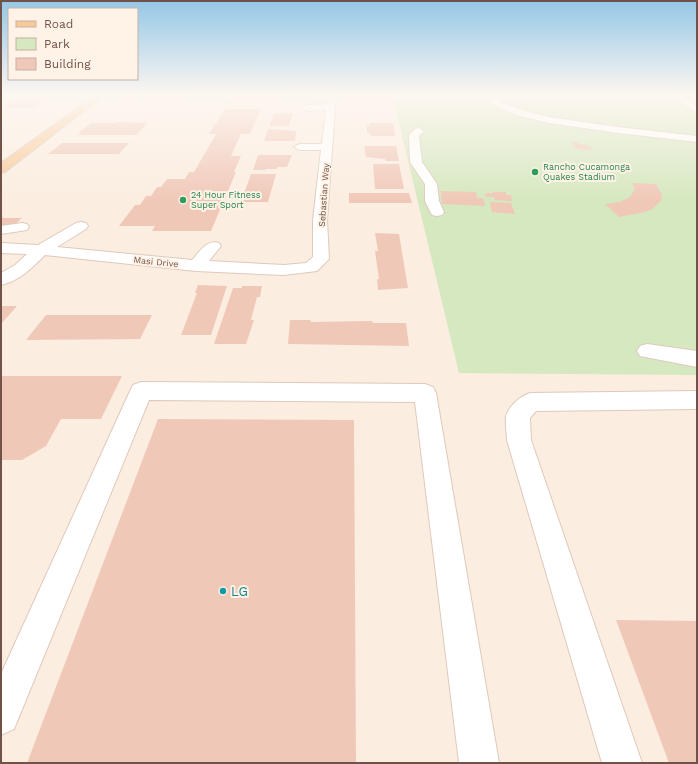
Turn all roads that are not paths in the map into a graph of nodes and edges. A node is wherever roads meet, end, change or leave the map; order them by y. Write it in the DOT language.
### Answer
graph roads {
  1 [pos="54,130"];
  2 [pos="329,130"];
  3 [pos="419,130"];
  4 [pos="613,130"];
  5 [pos="697,139"];
  6 [pos="300,147"];
  7 [pos="327,147"];
  8 [pos="1,169"];
  9 [pos="437,212"];
  10 [pos="81,226"];
  11 [pos="22,227"];
  12 [pos="1,230"];
  13 [pos="213,246"];
  14 [pos="1,248"];
  15 [pos="41,250"];
  16 [pos="196,266"];
  17 [pos="311,267"];
  18 [pos="1,280"];
  19 [pos="647,352"];
  20 [pos="697,359"];
  21 [pos="697,400"];
  22 [pos="1,716"];
  23 [pos="479,763"];
  24 [pos="622,763"];
  1 -- 8 [label="main road"];
  2 -- 7 [label="street, Sebastian Way"];
  3 -- 9 [label="street"];
  4 -- 5 [label="street"];
  6 -- 7 [label="street"];
  7 -- 17 [label="street, Sebastian Way"];
  10 -- 15 [label="street"];
  11 -- 12 [label="street"];
  13 -- 16 [label="street"];
  14 -- 15 [label="street, Masi Drive"];
  15 -- 16 [label="street, Masi Drive"];
  15 -- 18 [label="street"];
  16 -- 17 [label="street, Masi Drive"];
  19 -- 20 [label="street"];
  21 -- 24 [label="street"];
  22 -- 23 [label="street"];
}
